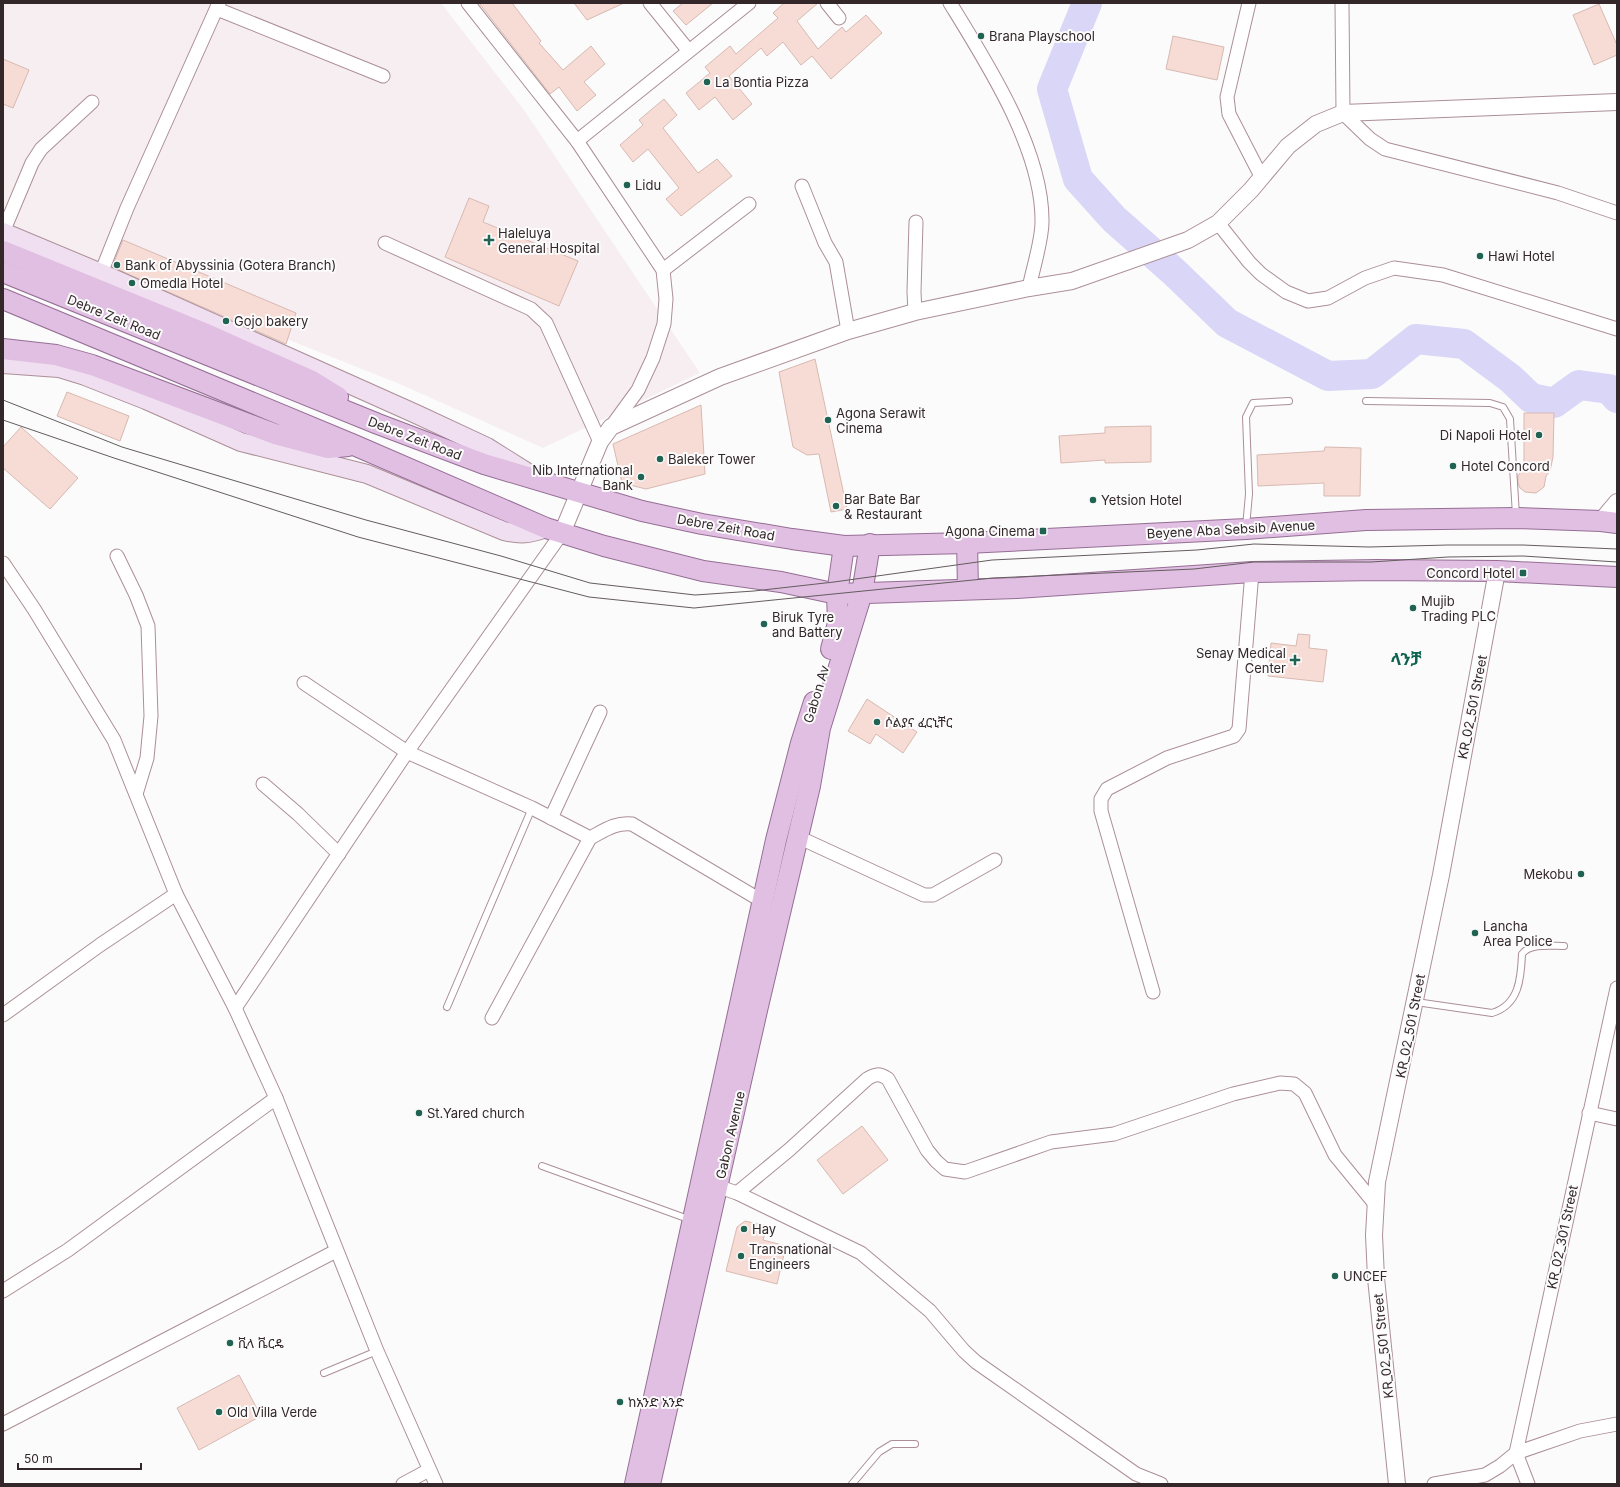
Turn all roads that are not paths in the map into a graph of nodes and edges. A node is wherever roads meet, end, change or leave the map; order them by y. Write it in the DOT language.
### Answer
graph roads {
  1 [pos="468,3"];
  2 [pos="650,3"];
  3 [pos="749,3"];
  4 [pos="827,3"];
  5 [pos="950,3"];
  6 [pos="1249,3"];
  7 [pos="1342,3"];
  8 [pos="218,6"];
  9 [pos="839,18"];
  10 [pos="688,50"];
  11 [pos="383,76"];
  12 [pos="92,102"];
  13 [pos="1617,102"];
  14 [pos="1342,113"];
  15 [pos="577,141"];
  16 [pos="1262,178"];
  17 [pos="802,186"];
  18 [pos="749,204"];
  19 [pos="1617,213"];
  20 [pos="916,222"];
  21 [pos="1218,223"];
  22 [pos="3,232"];
  23 [pos="385,243"];
  24 [pos="3,250"];
  25 [pos="664,270"];
  26 [pos="3,272"];
  27 [pos="100,273"];
  28 [pos="1029,288"];
  29 [pos="3,299"];
  30 [pos="915,312"];
  31 [pos="1617,329"];
  32 [pos="848,331"];
  33 [pos="3,349"];
  34 [pos="3,364"];
  35 [pos="1289,401"];
  36 [pos="1366,401"];
  37 [pos="378,424"];
  38 [pos="611,427"];
  39 [pos="600,442"];
  40 [pos="354,445"];
  41 [pos="545,483"];
  42 [pos="578,492"];
  43 [pos="1617,502"];
  44 [pos="1516,518"];
  45 [pos="1609,522"];
  46 [pos="554,530"];
  47 [pos="1246,530"];
  48 [pos="967,543"];
  49 [pos="870,544"];
  50 [pos="844,546"];
  51 [pos="117,556"];
  52 [pos="3,563"];
  53 [pos="1497,571"];
  54 [pos="1252,572"];
  55 [pos="1617,576"];
  56 [pos="968,588"];
  57 [pos="862,593"];
  58 [pos="837,594"];
  59 [pos="304,683"];
  60 [pos="600,712"];
  61 [pos="407,752"];
  62 [pos="263,784"];
  63 [pos="810,786"];
  64 [pos="136,794"];
  65 [pos="532,808"];
  66 [pos="551,818"];
  67 [pos="798,837"];
  68 [pos="590,838"];
  69 [pos="776,840"];
  70 [pos="339,854"];
  71 [pos="995,860"];
  72 [pos="176,894"];
  73 [pos="762,901"];
  74 [pos="1564,946"];
  75 [pos="1617,988"];
  76 [pos="1153,992"];
  77 [pos="1415,1001"];
  78 [pos="448,1006"];
  79 [pos="235,1008"];
  80 [pos="3,1016"];
  81 [pos="492,1018"];
  82 [pos="276,1098"];
  83 [pos="1589,1113"];
  84 [pos="1617,1119"];
  85 [pos="542,1166"];
  86 [pos="709,1184"];
  87 [pos="738,1193"];
  88 [pos="1374,1204"];
  89 [pos="692,1221"];
  90 [pos="336,1251"];
  91 [pos="3,1290"];
  92 [pos="377,1351"];
  93 [pos="324,1373"];
  94 [pos="3,1424"];
  95 [pos="1617,1424"];
  96 [pos="915,1444"];
  97 [pos="1516,1453"];
  98 [pos="429,1470"];
  99 [pos="1133,1479"];
  100 [pos="648,1483"];
  101 [pos="404,1484"];
  102 [pos="436,1484"];
  103 [pos="852,1484"];
  104 [pos="1161,1484"];
  105 [pos="1398,1484"];
  106 [pos="1434,1484"];
  107 [pos="1528,1484"];
  1 -- 15 [label="street"];
  2 -- 10 [label="street"];
  3 -- 10 [label="street"];
  4 -- 9 [label="street"];
  5 -- 28 [label="street"];
  6 -- 16 [label="street"];
  7 -- 14 [label="street"];
  8 -- 11 [label="street"];
  8 -- 27 [label="street"];
  10 -- 15 [label="street"];
  12 -- 22 [label="street"];
  13 -- 14 [label="street"];
  14 -- 16 [label="street"];
  14 -- 19 [label="street"];
  15 -- 25 [label="street"];
  16 -- 21 [label="street"];
  17 -- 32 [label="street"];
  18 -- 25 [label="street"];
  20 -- 30 [label="street"];
  21 -- 28 [label="street"];
  21 -- 31 [label="street"];
  22 -- 27 [label="main road"];
  23 -- 39 [label="street"];
  24 -- 37 [label="main road"];
  25 -- 38 [label="street"];
  26 -- 37 [label="main road, Debre Zeit Road"];
  27 -- 41 [label="main road"];
  28 -- 30 [label="street"];
  29 -- 40 [label="main road"];
  30 -- 32 [label="street"];
  32 -- 38 [label="street"];
  33 -- 40 [label="main road"];
  34 -- 46 [label="main road"];
  35 -- 47 [label="lane"];
  36 -- 44 [label="lane"];
  37 -- 41 [label="main road, Debre Zeit Road"];
  38 -- 39 [label="street"];
  39 -- 42 [label="street"];
  40 -- 46 [label="main road"];
  41 -- 42 [label="main road, Debre Zeit Road"];
  42 -- 46 [label="street"];
  42 -- 50 [label="main road, Debre Zeit Road"];
  43 -- 45 [label="street"];
  44 -- 45 [label="main road, Beyene Aba Sebsib Avenue"];
  44 -- 47 [label="main road, Beyene Aba Sebsib Avenue"];
  46 -- 58 [label="main road"];
  46 -- 61 [label="street"];
  47 -- 48 [label="main road, Beyene Aba Sebsib Avenue"];
  48 -- 49 [label="main road, Beyene Aba Sebsib Avenue"];
  48 -- 56 [label="main road"];
  49 -- 50 [label="main road, Beyene Aba Sebsib Avenue"];
  49 -- 57 [label="main road, Gabon Av"];
  50 -- 58 [label="main road, Gabon Av"];
  51 -- 64 [label="street"];
  52 -- 64 [label="street"];
  53 -- 54 [label="main road"];
  53 -- 55 [label="main road"];
  53 -- 77 [label="street, KR_02_501 Street"];
  54 -- 56 [label="main road"];
  54 -- 76 [label="street"];
  56 -- 57 [label="main road"];
  57 -- 58 [label="main road"];
  57 -- 63 [label="main road, Gabon Av"];
  58 -- 69 [label="main road, Gabon Av"];
  59 -- 61 [label="street"];
  60 -- 66 [label="street"];
  61 -- 65 [label="street"];
  61 -- 70 [label="street"];
  62 -- 70 [label="street"];
  63 -- 67 [label="main road, Gabon Avenue"];
  64 -- 72 [label="street"];
  65 -- 66 [label="street"];
  65 -- 78 [label="lane"];
  66 -- 68 [label="street"];
  67 -- 71 [label="street"];
  67 -- 86 [label="main road, Gabon Avenue"];
  68 -- 73 [label="street"];
  68 -- 81 [label="street"];
  69 -- 73 [label="main road, Gabon Avenue"];
  70 -- 79 [label="street"];
  72 -- 79 [label="street"];
  72 -- 80 [label="street"];
  73 -- 86 [label="main road, Gabon Avenue"];
  74 -- 77 [label="lane"];
  75 -- 83 [label="street, KR_02_301 Street"];
  77 -- 88 [label="street, KR_02_501 Street"];
  79 -- 82 [label="street"];
  82 -- 90 [label="street"];
  82 -- 91 [label="street"];
  83 -- 84 [label="street"];
  83 -- 97 [label="street, KR_02_301 Street"];
  85 -- 89 [label="lane"];
  86 -- 87 [label="street"];
  86 -- 89 [label="main road, Gabon Avenue"];
  86 -- 100 [label="main road, Gabon Avenue"];
  87 -- 88 [label="street"];
  87 -- 99 [label="street"];
  88 -- 105 [label="street, KR_02_501 Street"];
  89 -- 100 [label="main road, Gabon Avenue"];
  90 -- 92 [label="street"];
  90 -- 94 [label="street"];
  92 -- 93 [label="lane"];
  92 -- 98 [label="street"];
  95 -- 97 [label="street"];
  96 -- 103 [label="lane"];
  97 -- 106 [label="street"];
  97 -- 107 [label="street"];
  98 -- 101 [label="street"];
  98 -- 102 [label="street"];
  99 -- 104 [label="street"];
}
